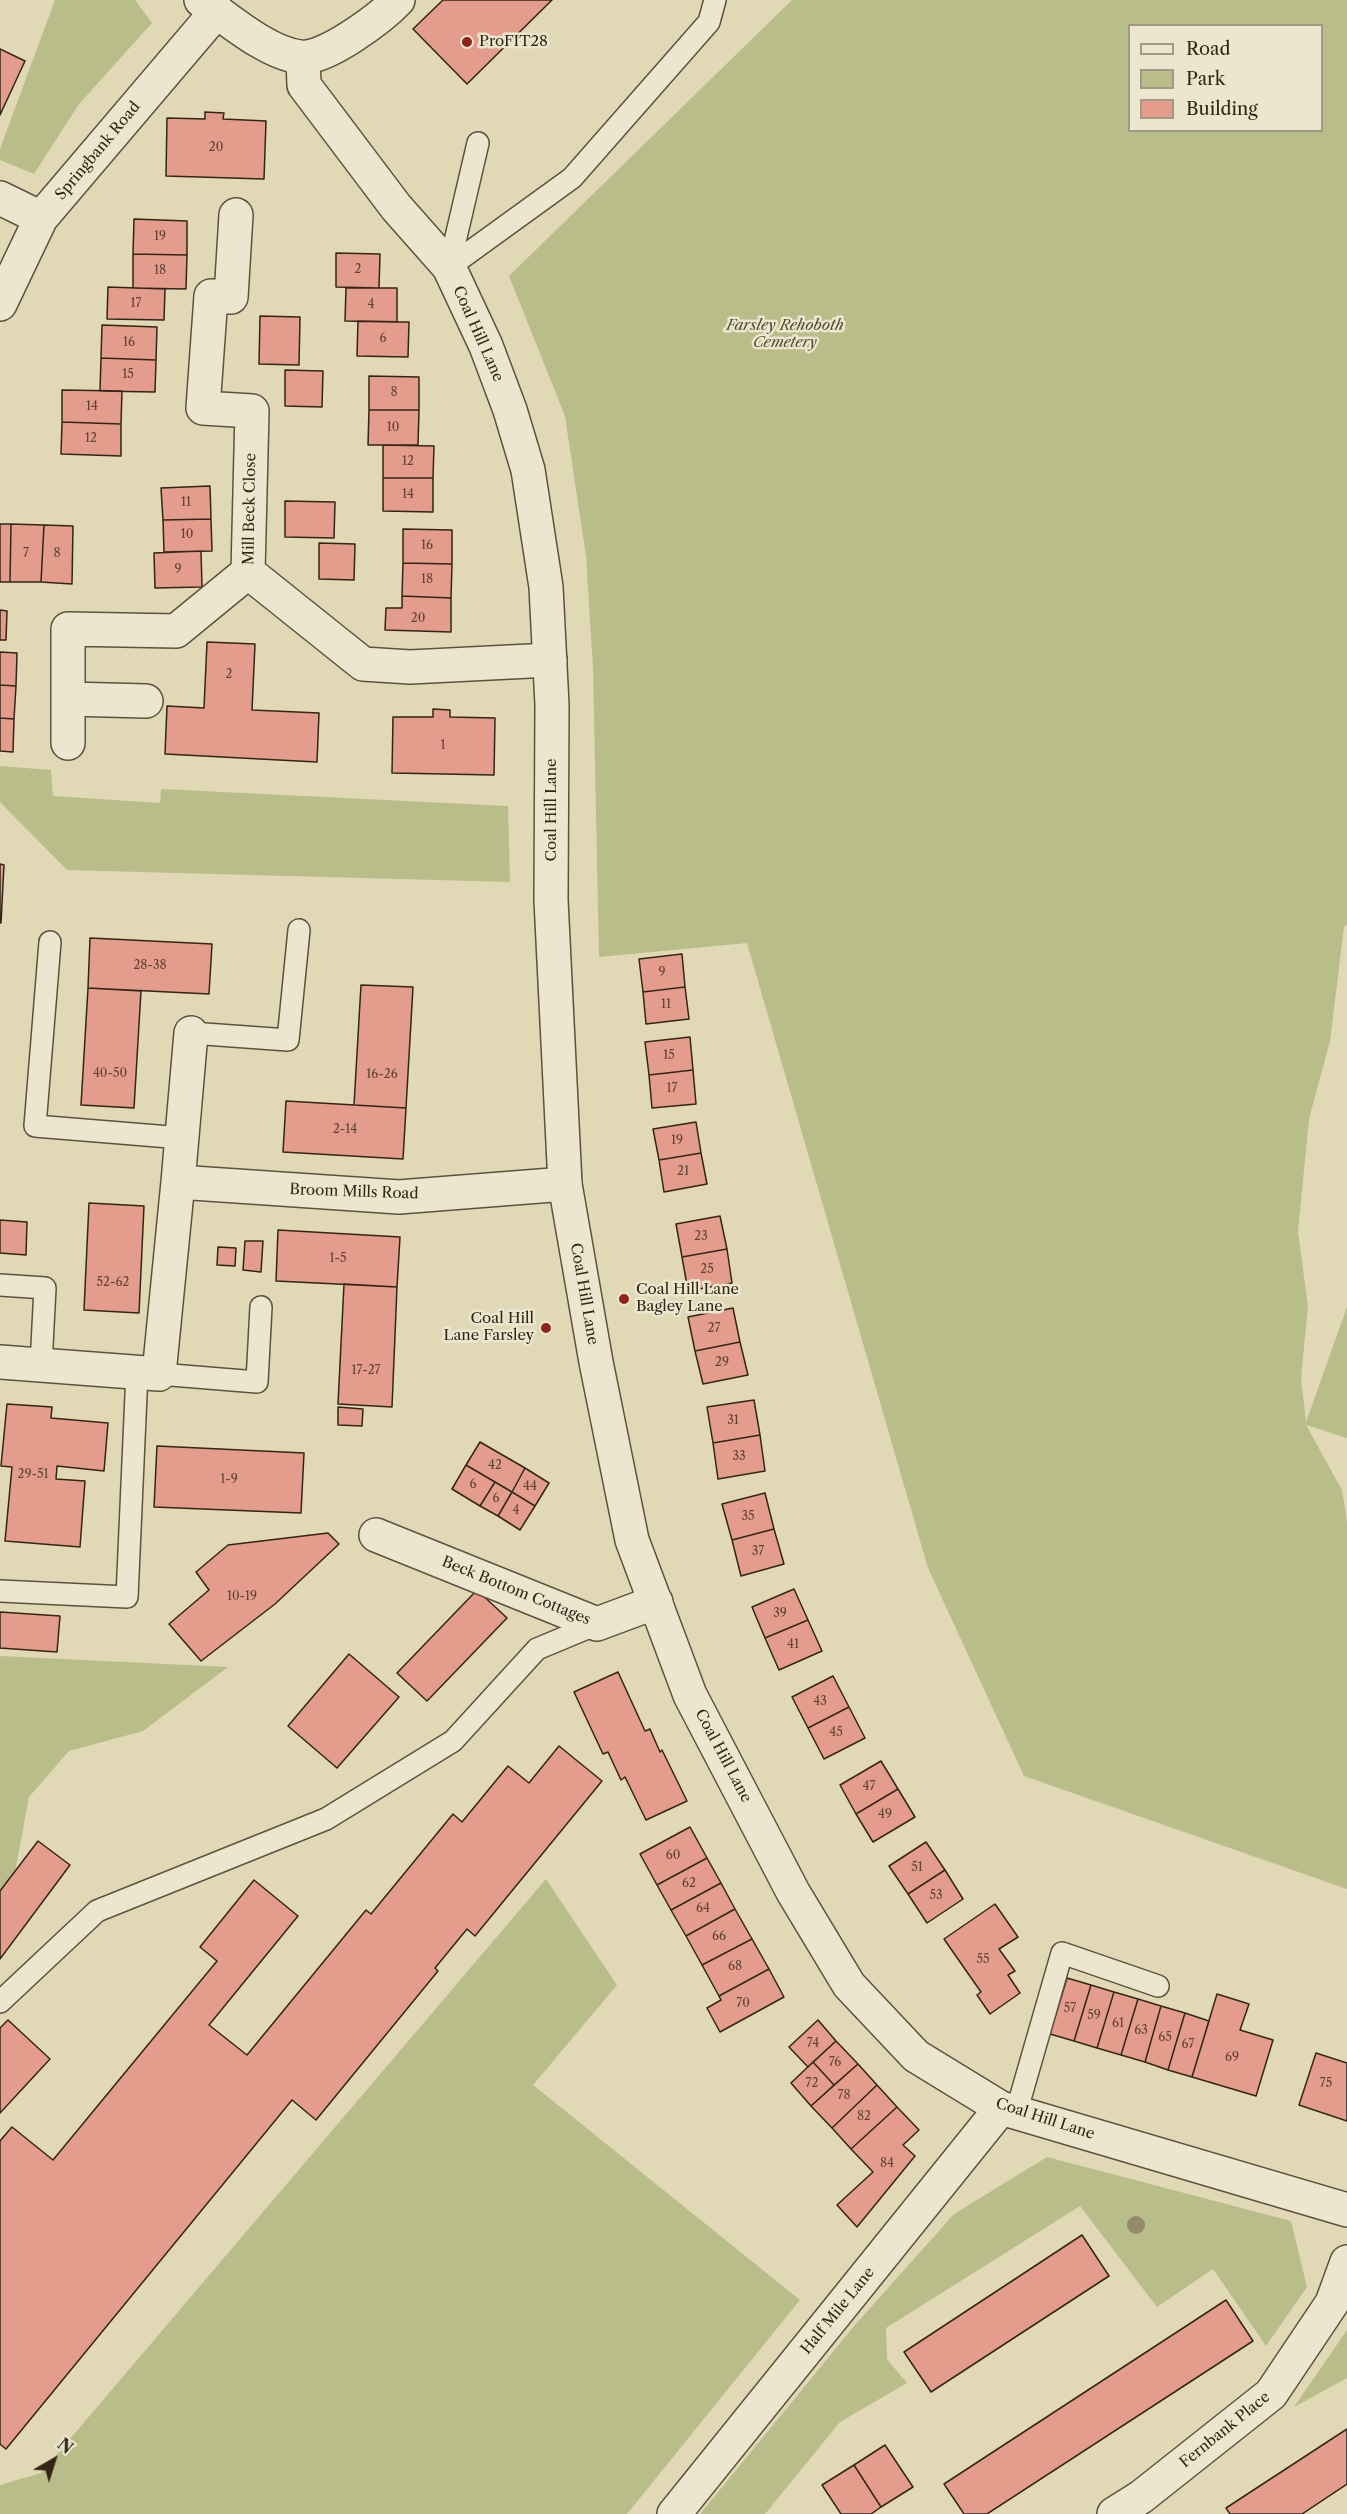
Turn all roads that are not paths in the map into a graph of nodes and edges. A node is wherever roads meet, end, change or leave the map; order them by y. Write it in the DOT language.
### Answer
graph roads {
  1 [pos="398,0"];
  2 [pos="715,0"];
  3 [pos="209,6"];
  4 [pos="303,58"];
  5 [pos="478,143"];
  6 [pos="0,198"];
  7 [pos="236,215"];
  8 [pos="41,218"];
  9 [pos="449,267"];
  10 [pos="0,304"];
  11 [pos="248,572"];
  12 [pos="550,660"];
  13 [pos="68,699"];
  14 [pos="146,701"];
  15 [pos="68,742"];
  16 [pos="299,930"];
  17 [pos="50,942"];
  18 [pos="191,1033"];
  19 [pos="182,1138"];
  20 [pos="178,1182"];
  21 [pos="565,1184"];
  22 [pos="0,1285"];
  23 [pos="261,1307"];
  24 [pos="0,1362"];
  25 [pos="41,1365"];
  26 [pos="148,1373"];
  27 [pos="376,1535"];
  28 [pos="0,1591"];
  29 [pos="656,1602"];
  30 [pos="597,1624"];
  31 [pos="1158,1986"];
  32 [pos="0,2002"];
  33 [pos="1009,2110"];
  34 [pos="1347,2210"];
  35 [pos="1347,2262"];
  36 [pos="674,2514"];
  37 [pos="1114,2514"];
  1 -- 4 [label="street"];
  2 -- 9 [label="lane"];
  3 -- 4 [label="street"];
  3 -- 8 [label="street, Springbank Road"];
  4 -- 9 [label="street, Coal Hill Lane"];
  5 -- 9 [label="lane"];
  6 -- 8 [label="street"];
  7 -- 11 [label="street, Mill Beck Close"];
  8 -- 10 [label="street, Springbank Road"];
  9 -- 12 [label="street, Coal Hill Lane"];
  11 -- 12 [label="street, Mill Beck Close"];
  11 -- 13 [label="street"];
  12 -- 21 [label="street, Coal Hill Lane"];
  13 -- 14 [label="street"];
  13 -- 15 [label="street"];
  16 -- 18 [label="lane"];
  17 -- 19 [label="lane"];
  18 -- 19 [label="street"];
  19 -- 20 [label="street"];
  20 -- 21 [label="street, Broom Mills Road"];
  20 -- 26 [label="street"];
  21 -- 29 [label="street, Coal Hill Lane"];
  22 -- 25 [label="lane"];
  23 -- 26 [label="lane"];
  24 -- 25 [label="street"];
  25 -- 26 [label="street"];
  26 -- 28 [label="lane"];
  27 -- 30 [label="street, Beck Bottom Cottages"];
  29 -- 30 [label="street, Beck Bottom Cottages"];
  29 -- 33 [label="street, Coal Hill Lane"];
  30 -- 32 [label="lane"];
  31 -- 33 [label="lane"];
  33 -- 34 [label="street, Coal Hill Lane"];
  33 -- 36 [label="street, Half Mile Lane"];
  35 -- 37 [label="street, Fernbank Place"];
}
